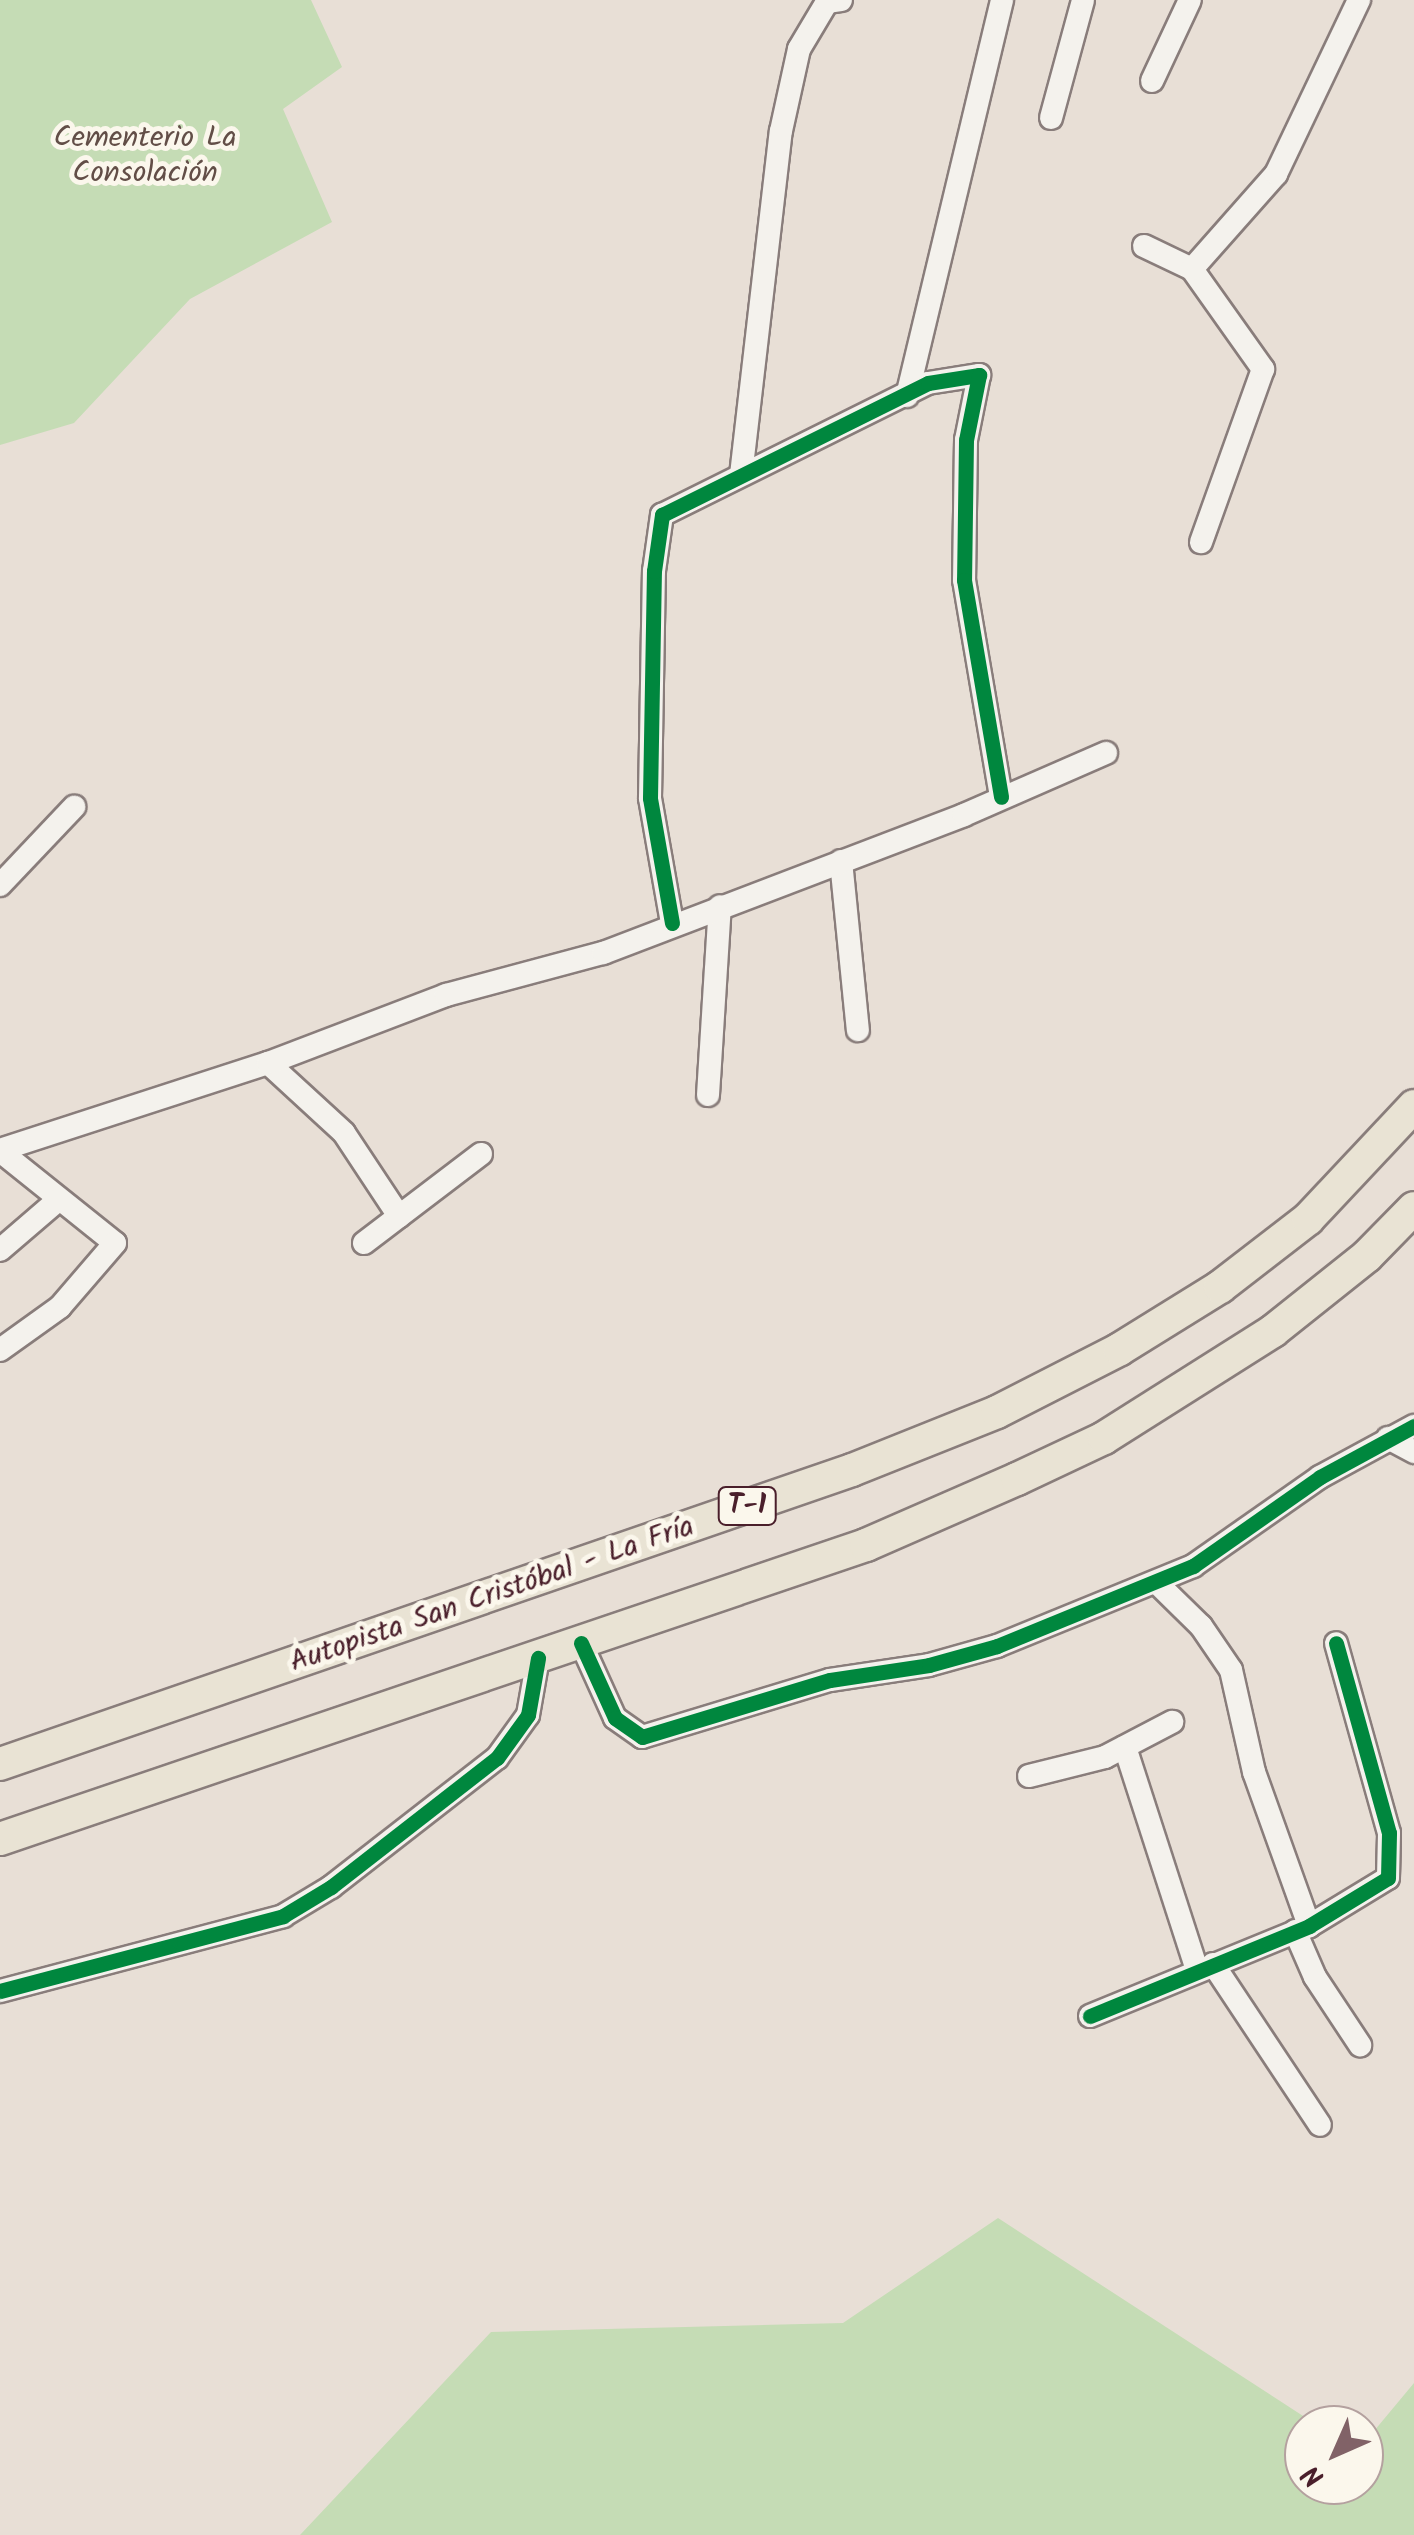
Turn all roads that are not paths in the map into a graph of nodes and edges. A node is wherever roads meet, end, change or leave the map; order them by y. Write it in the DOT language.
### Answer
graph roads {
  1 [pos="841,0"];
  2 [pos="1002,0"];
  3 [pos="1083,0"];
  4 [pos="1190,0"];
  5 [pos="1360,0"];
  6 [pos="1152,80"];
  7 [pos="1050,118"];
  8 [pos="1144,246"];
  9 [pos="1192,268"];
  10 [pos="907,396"];
  11 [pos="741,475"];
  12 [pos="1201,542"];
  13 [pos="1106,752"];
  14 [pos="1001,797"];
  15 [pos="74,808"];
  16 [pos="842,862"];
  17 [pos="0,885"];
  18 [pos="720,906"];
  19 [pos="672,923"];
  20 [pos="858,1030"];
  21 [pos="268,1063"];
  22 [pos="708,1095"];
  23 [pos="1414,1106"];
  24 [pos="0,1150"];
  25 [pos="481,1154"];
  26 [pos="57,1201"];
  27 [pos="1414,1208"];
  28 [pos="399,1216"];
  29 [pos="364,1243"];
  30 [pos="0,1250"];
  31 [pos="0,1350"];
  32 [pos="1414,1426"];
  33 [pos="1388,1438"];
  34 [pos="1414,1452"];
  35 [pos="1156,1582"];
  36 [pos="581,1643"];
  37 [pos="1336,1643"];
  38 [pos="538,1658"];
  39 [pos="1172,1722"];
  40 [pos="1124,1748"];
  41 [pos="0,1764"];
  42 [pos="1029,1776"];
  43 [pos="0,1839"];
  44 [pos="1302,1929"];
  45 [pos="1205,1967"];
  46 [pos="0,1991"];
  47 [pos="1090,2016"];
  48 [pos="1360,2045"];
  49 [pos="1320,2125"];
  1 -- 11 [label="street"];
  2 -- 10 [label="street"];
  3 -- 7 [label="street"];
  4 -- 6 [label="street"];
  5 -- 9 [label="street"];
  8 -- 9 [label="street"];
  9 -- 12 [label="street"];
  10 -- 11 [label="street"];
  10 -- 14 [label="street"];
  11 -- 19 [label="street"];
  13 -- 14 [label="street"];
  14 -- 16 [label="street"];
  15 -- 17 [label="street"];
  16 -- 18 [label="street"];
  16 -- 20 [label="street"];
  18 -- 19 [label="street"];
  18 -- 22 [label="street"];
  19 -- 21 [label="street"];
  21 -- 24 [label="street"];
  21 -- 28 [label="street"];
  23 -- 41 [label="highway, Autopista San Cristóbal - La Fría / T-1"];
  24 -- 26 [label="street"];
  25 -- 28 [label="street"];
  26 -- 30 [label="street"];
  26 -- 31 [label="street"];
  27 -- 36 [label="highway, T-1"];
  28 -- 29 [label="street"];
  32 -- 33 [label="street"];
  33 -- 34 [label="street"];
  33 -- 35 [label="street"];
  35 -- 36 [label="street"];
  35 -- 44 [label="street"];
  36 -- 38 [label="highway, T-1"];
  37 -- 44 [label="street"];
  38 -- 43 [label="highway, T-1"];
  38 -- 46 [label="street"];
  39 -- 40 [label="street"];
  40 -- 42 [label="street"];
  40 -- 45 [label="street"];
  44 -- 45 [label="street"];
  44 -- 48 [label="street"];
  45 -- 47 [label="street"];
  45 -- 49 [label="street"];
}
